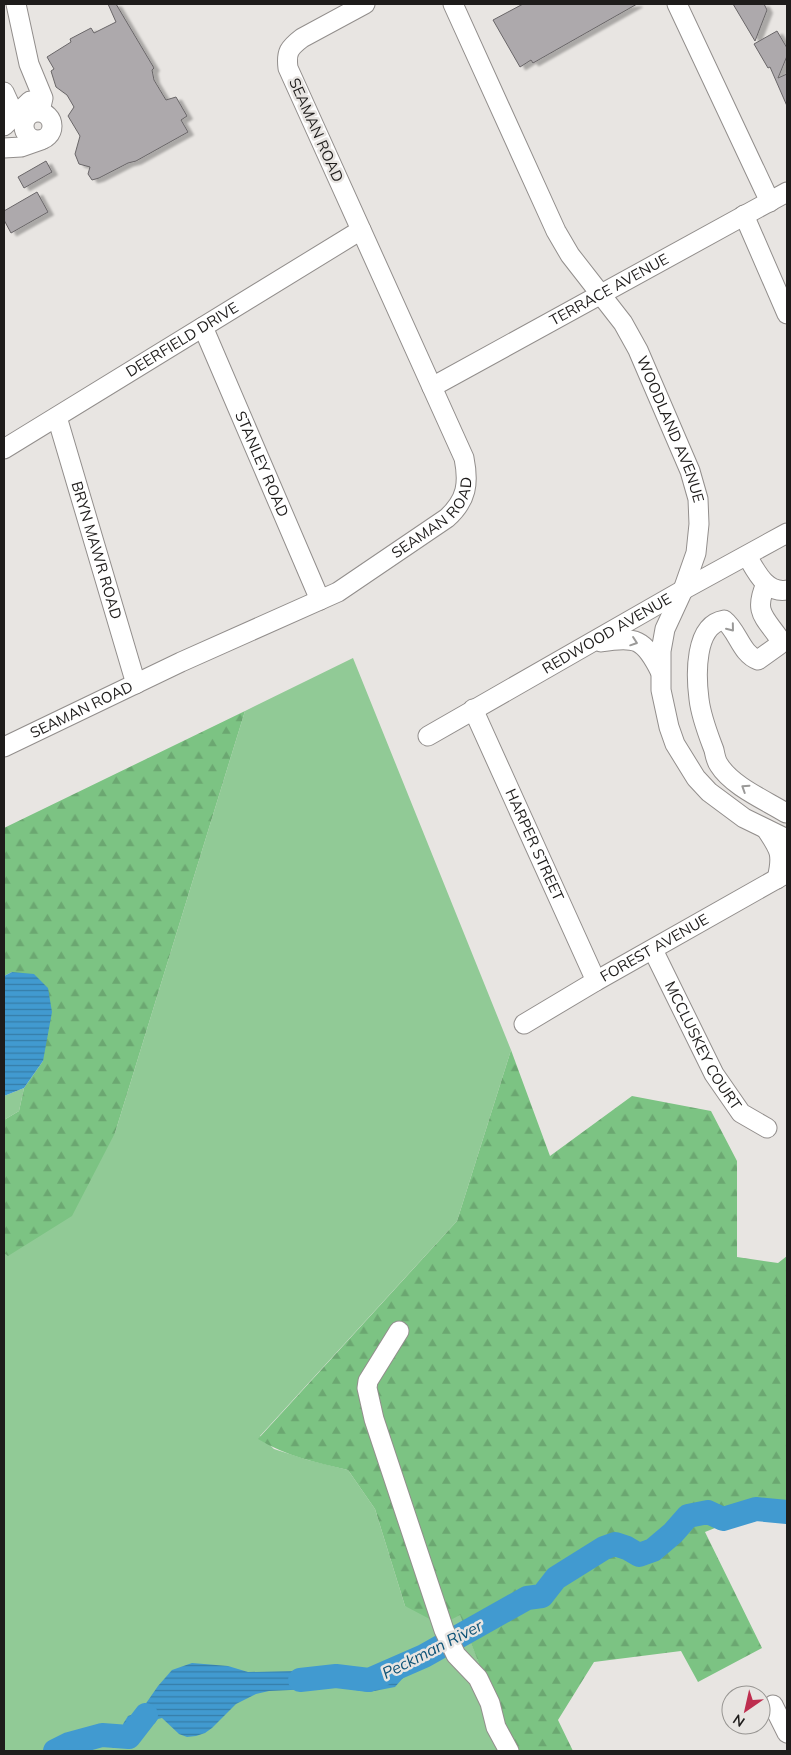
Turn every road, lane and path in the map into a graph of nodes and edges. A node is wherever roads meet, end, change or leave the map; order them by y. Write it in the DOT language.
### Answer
graph roads {
  1 [pos="16,4"];
  2 [pos="365,4"];
  3 [pos="453,4"];
  4 [pos="677,4"];
  5 [pos="4,92"];
  6 [pos="40,92"];
  7 [pos="9,121"];
  8 [pos="4,148"];
  9 [pos="787,192"];
  10 [pos="770,202"];
  11 [pos="744,215"];
  12 [pos="361,230"];
  13 [pos="601,294"];
  14 [pos="787,314"];
  15 [pos="203,327"];
  16 [pos="432,387"];
  17 [pos="56,417"];
  18 [pos="4,449"];
  19 [pos="787,533"];
  20 [pos="747,556"];
  21 [pos="766,584"];
  22 [pos="683,590"];
  23 [pos="787,590"];
  24 [pos="320,600"];
  25 [pos="592,643"];
  26 [pos="660,671"];
  27 [pos="136,684"];
  28 [pos="473,709"];
  29 [pos="428,736"];
  30 [pos="4,747"];
  31 [pos="787,813"];
  32 [pos="768,829"];
  33 [pos="787,839"];
  34 [pos="782,876"];
  35 [pos="653,950"];
  36 [pos="596,981"];
  37 [pos="524,1024"];
  38 [pos="767,1128"];
  39 [pos="399,1331"];
  40 [pos="773,1705"];
  41 [pos="787,1733"];
  42 [pos="508,1751"];
  1 -- 6 [label="street"];
  2 -- 12 [label="street, SEAMAN ROAD"];
  3 -- 13 [label="street, WOODLAND AVENUE"];
  4 -- 10 [label="street"];
  5 -- 7 [label="street"];
  6 -- 7 [label="street"];
  6 -- 8 [label="street"];
  9 -- 10 [label="street, TERRACE AVENUE"];
  10 -- 11 [label="street, TERRACE AVENUE"];
  11 -- 13 [label="street, TERRACE AVENUE"];
  11 -- 14 [label="street"];
  12 -- 15 [label="street, DEERFIELD DRIVE"];
  12 -- 16 [label="street, SEAMAN ROAD"];
  13 -- 16 [label="street, TERRACE AVENUE"];
  13 -- 22 [label="street, WOODLAND AVENUE"];
  15 -- 17 [label="street, DEERFIELD DRIVE"];
  15 -- 24 [label="street, STANLEY ROAD"];
  16 -- 24 [label="street, SEAMAN ROAD"];
  17 -- 18 [label="street, DEERFIELD DRIVE"];
  17 -- 27 [label="street, BRYN MAWR ROAD"];
  19 -- 20 [label="street, REDWOOD AVENUE"];
  20 -- 21 [label="street"];
  20 -- 22 [label="street, REDWOOD AVENUE"];
  21 -- 23 [label="street"];
  31 -- 21 [label="street, one-way"];
  22 -- 25 [label="street, REDWOOD AVENUE"];
  22 -- 26 [label="street, WOODLAND AVENUE"];
  24 -- 27 [label="street, SEAMAN ROAD"];
  25 -- 26 [label="street, one-way"];
  25 -- 28 [label="street, REDWOOD AVENUE"];
  26 -- 32 [label="street, WOODLAND AVENUE"];
  27 -- 30 [label="street, SEAMAN ROAD"];
  28 -- 29 [label="street, REDWOOD AVENUE"];
  28 -- 36 [label="street, HARPER STREET"];
  31 -- 32 [label="street"];
  32 -- 33 [label="street, WOODLAND AVENUE"];
  32 -- 34 [label="street"];
  34 -- 35 [label="street, FOREST AVENUE"];
  35 -- 36 [label="street, FOREST AVENUE"];
  35 -- 38 [label="street, MCCLUSKEY COURT"];
  36 -- 37 [label="street, FOREST AVENUE"];
  39 -- 42 [label="street"];
  40 -- 41 [label="street"];
}
